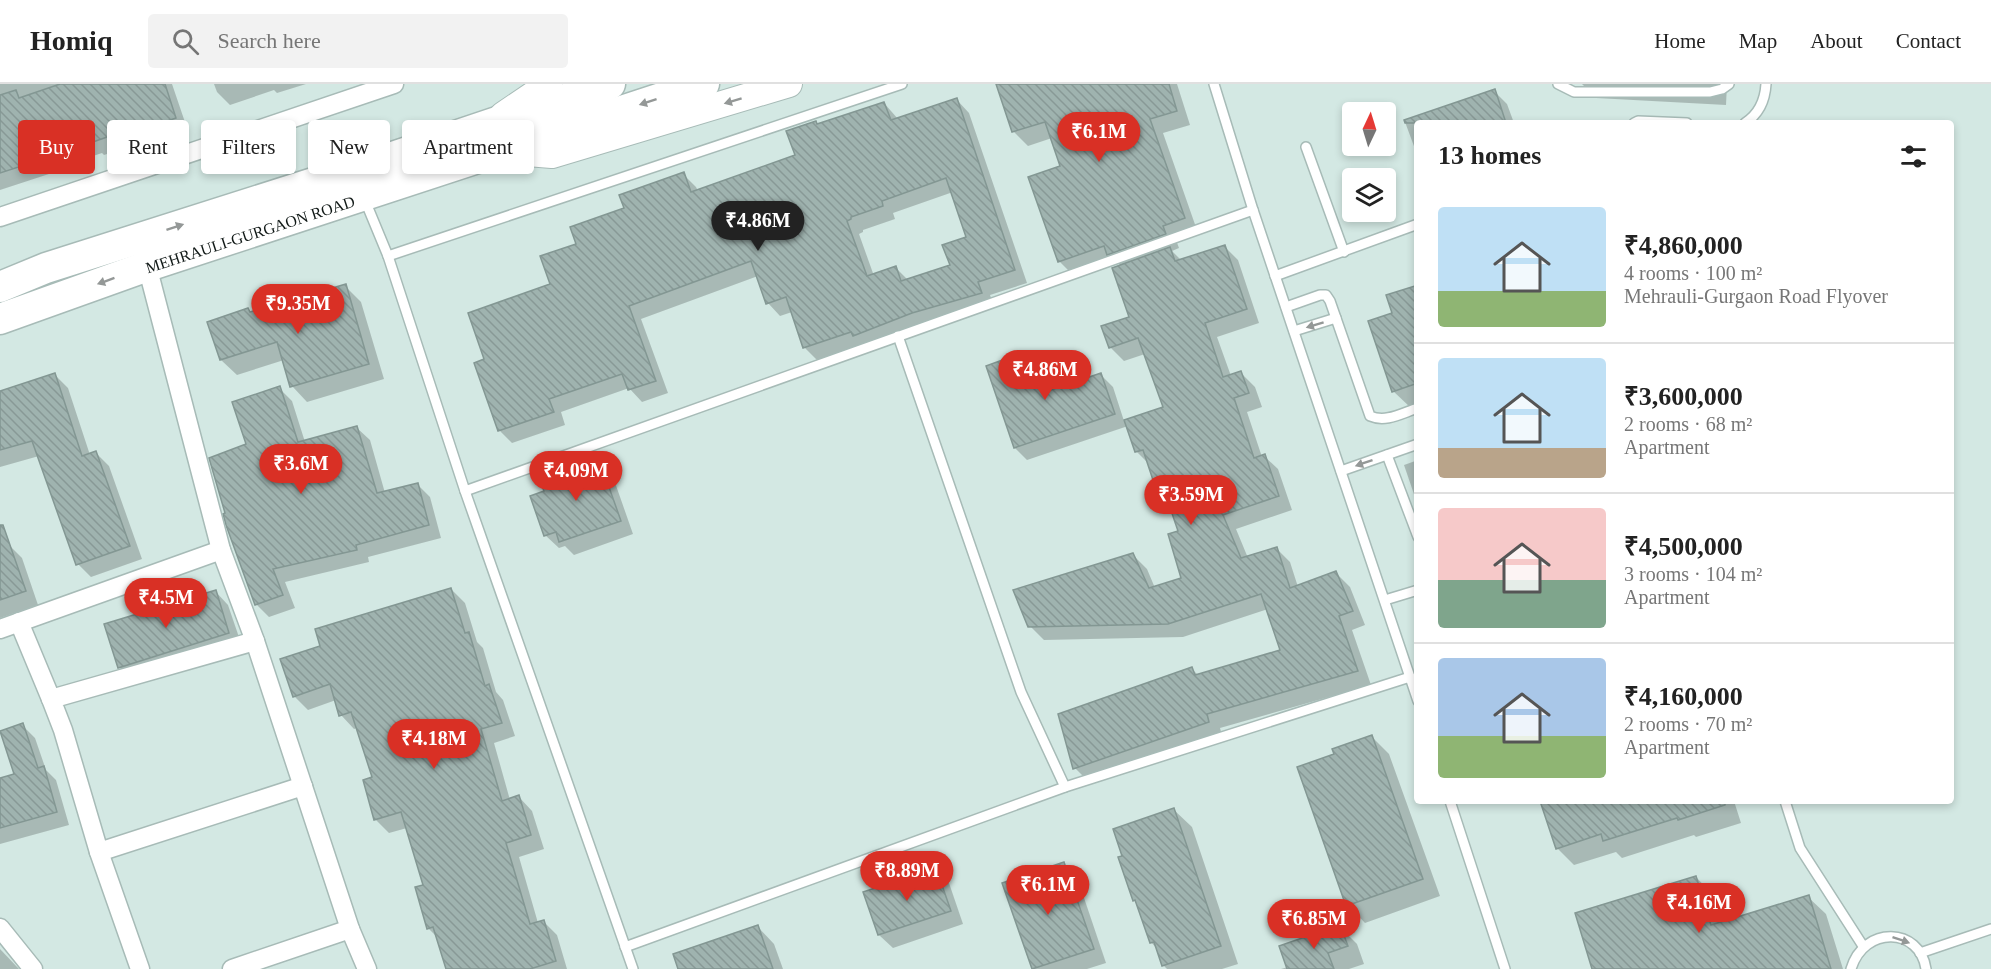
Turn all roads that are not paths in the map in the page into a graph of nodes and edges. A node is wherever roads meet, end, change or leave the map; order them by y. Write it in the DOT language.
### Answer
graph roads {
  1 [pos="394,84"];
  2 [pos="549,84"];
  3 [pos="610,84"];
  4 [pos="704,84"];
  5 [pos="789,84"];
  6 [pos="902,84"];
  7 [pos="1214,84"];
  8 [pos="1558,84"];
  9 [pos="1729,84"];
  10 [pos="1766,84"];
  11 [pos="513,120"];
  12 [pos="533,120"];
  13 [pos="1749,120"];
  14 [pos="534,127"];
  15 [pos="1306,147"];
  16 [pos="534,149"];
  17 [pos="402,168"];
  18 [pos="413,174"];
  19 [pos="364,196"];
  20 [pos="1253,210"];
  21 [pos="0,217"];
  22 [pos="1414,226"];
  23 [pos="1344,252"];
  24 [pos="143,253"];
  25 [pos="388,256"];
  26 [pos="1275,276"];
  27 [pos="0,287"];
  28 [pos="1286,307"];
  29 [pos="1336,318"];
  30 [pos="0,319"];
  31 [pos="1294,331"];
  32 [pos="898,336"];
  33 [pos="1414,409"];
  34 [pos="1414,445"];
  35 [pos="1388,455"];
  36 [pos="1341,471"];
  37 [pos="465,491"];
  38 [pos="1414,526"];
  39 [pos="221,550"];
  40 [pos="1414,591"];
  41 [pos="1385,600"];
  42 [pos="19,622"];
  43 [pos="0,629"];
  44 [pos="255,641"];
  45 [pos="1410,677"];
  46 [pos="1414,689"];
  47 [pos="51,699"];
  48 [pos="303,786"];
  49 [pos="1065,787"];
  50 [pos="1451,804"];
  51 [pos="1786,804"];
  52 [pos="99,852"];
  53 [pos="0,928"];
  54 [pos="350,929"];
  55 [pos="1991,929"];
  56 [pos="1863,946"];
  57 [pos="625,947"];
  58 [pos="1920,953"];
  59 [pos="33,969"];
  60 [pos="140,969"];
  61 [pos="232,969"];
  62 [pos="367,969"];
  63 [pos="633,969"];
  64 [pos="1505,969"];
  65 [pos="1851,969"];
  66 [pos="1926,969"];
  1 -- 21 [label="street"];
  2 -- 11 [label="street"];
  3 -- 12 [label="main road"];
  4 -- 14 [label="main road, one-way"];
  5 -- 16 [label="street, one-way"];
  6 -- 25 [label="lane"];
  7 -- 20 [label="lane"];
  8 -- 9 [label="lane"];
  10 -- 13 [label="lane"];
  15 -- 23 [label="lane"];
  24 -- 17 [label="main road, MEHRAULI-GURGAON ROAD, one-way"];
  18 -- 19 [label="main road, MEHRAULI-GURGAON ROAD"];
  19 -- 24 [label="main road, MEHRAULI-GURGAON ROAD"];
  19 -- 25 [label="lane"];
  20 -- 26 [label="lane"];
  20 -- 32 [label="lane"];
  22 -- 23 [label="lane"];
  23 -- 26 [label="lane"];
  24 -- 27 [label="main road, MEHRAULI-GURGAON ROAD"];
  24 -- 30 [label="main road, MEHRAULI-GURGAON ROAD, one-way"];
  24 -- 39 [label="street"];
  25 -- 37 [label="lane"];
  26 -- 28 [label="lane"];
  28 -- 29 [label="lane"];
  28 -- 31 [label="lane"];
  29 -- 31 [label="lane, one-way"];
  29 -- 33 [label="lane"];
  31 -- 36 [label="lane"];
  32 -- 37 [label="lane"];
  32 -- 49 [label="lane"];
  34 -- 35 [label="lane"];
  35 -- 36 [label="lane, one-way"];
  35 -- 38 [label="lane"];
  36 -- 41 [label="lane"];
  37 -- 57 [label="lane"];
  39 -- 42 [label="street"];
  39 -- 44 [label="street"];
  40 -- 41 [label="lane"];
  41 -- 45 [label="lane"];
  42 -- 43 [label="street"];
  42 -- 47 [label="street"];
  44 -- 47 [label="street"];
  44 -- 48 [label="street"];
  45 -- 46 [label="lane"];
  45 -- 49 [label="lane"];
  47 -- 52 [label="street"];
  48 -- 52 [label="street"];
  48 -- 54 [label="street"];
  49 -- 57 [label="lane"];
  50 -- 64 [label="lane"];
  51 -- 56 [label="lane"];
  52 -- 60 [label="street"];
  53 -- 59 [label="street"];
  54 -- 61 [label="street"];
  54 -- 62 [label="street"];
  55 -- 58 [label="lane"];
  56 -- 58 [label="lane, one-way"];
  56 -- 65 [label="lane"];
  57 -- 63 [label="lane"];
  58 -- 66 [label="lane"];
}
